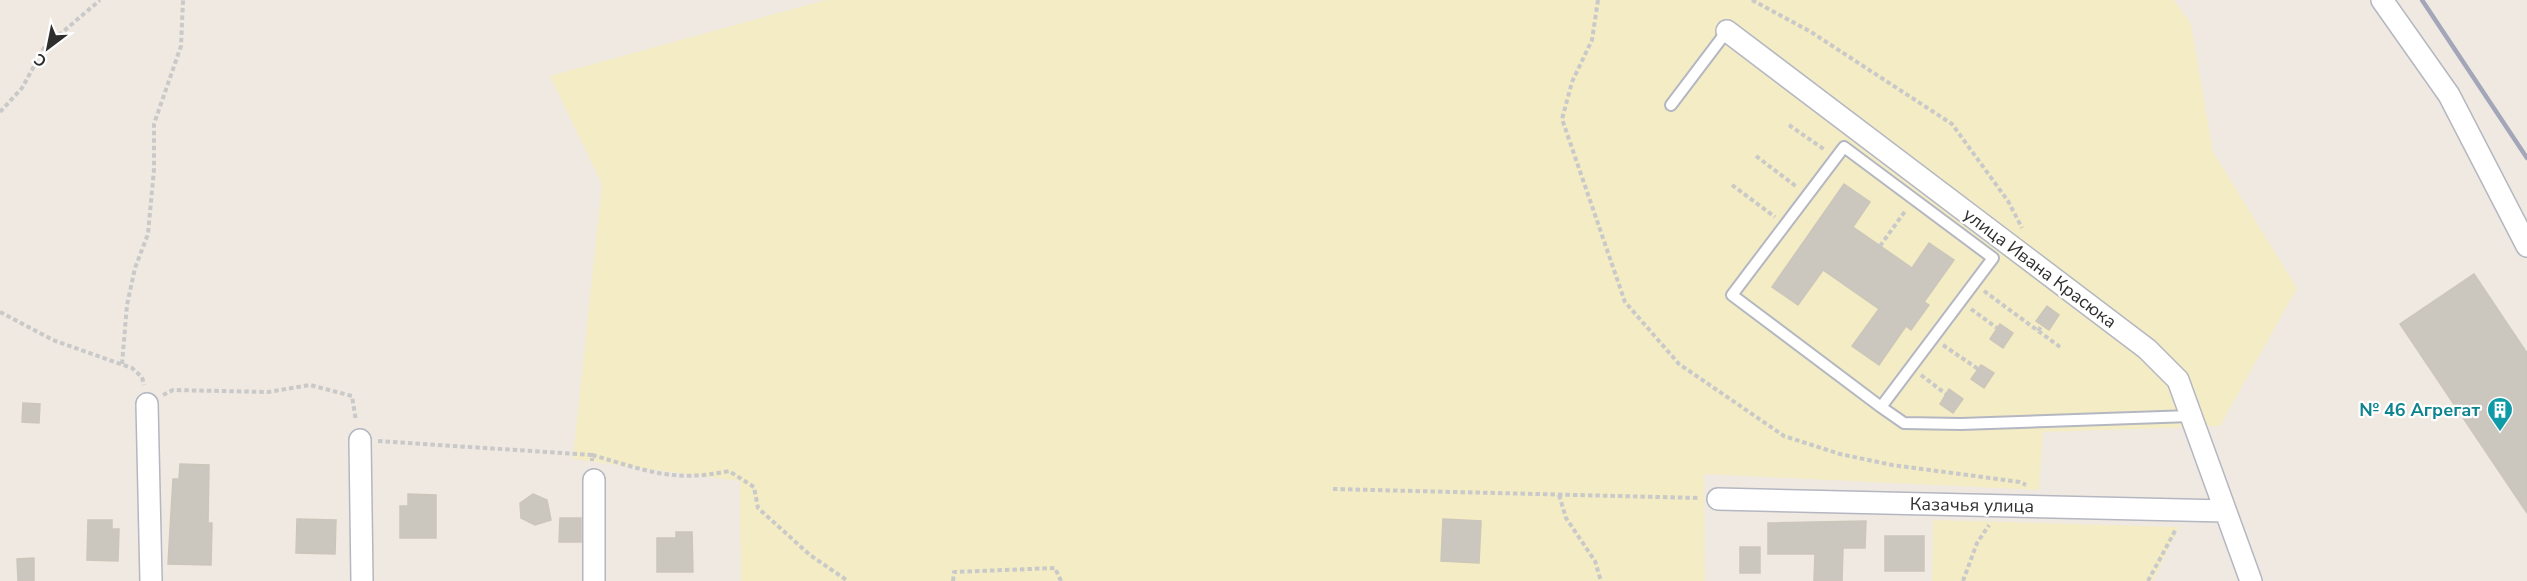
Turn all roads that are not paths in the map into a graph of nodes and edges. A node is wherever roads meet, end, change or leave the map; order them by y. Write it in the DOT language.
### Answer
graph roads {
  1 [pos="2382,0"];
  2 [pos="1727,31"];
  3 [pos="1671,105"];
  4 [pos="2527,246"];
  5 [pos="147,404"];
  6 [pos="1881,407"];
  7 [pos="2191,416"];
  8 [pos="360,440"];
  9 [pos="594,480"];
  10 [pos="1718,499"];
  11 [pos="2225,511"];
  12 [pos="151,581"];
  13 [pos="362,581"];
  14 [pos="594,581"];
  15 [pos="2251,581"];
  1 -- 4 [label="street"];
  2 -- 3 [label="lane"];
  2 -- 7 [label="street, улица Ивана Красюка"];
  5 -- 12 [label="street"];
  6 -- 6 [label="lane"];
  6 -- 7 [label="lane"];
  7 -- 11 [label="street, улица Ивана Красюка"];
  8 -- 13 [label="street"];
  9 -- 14 [label="street"];
  10 -- 11 [label="street, Казачья улица"];
  11 -- 15 [label="street, улица Ивана Красюка"];
}
